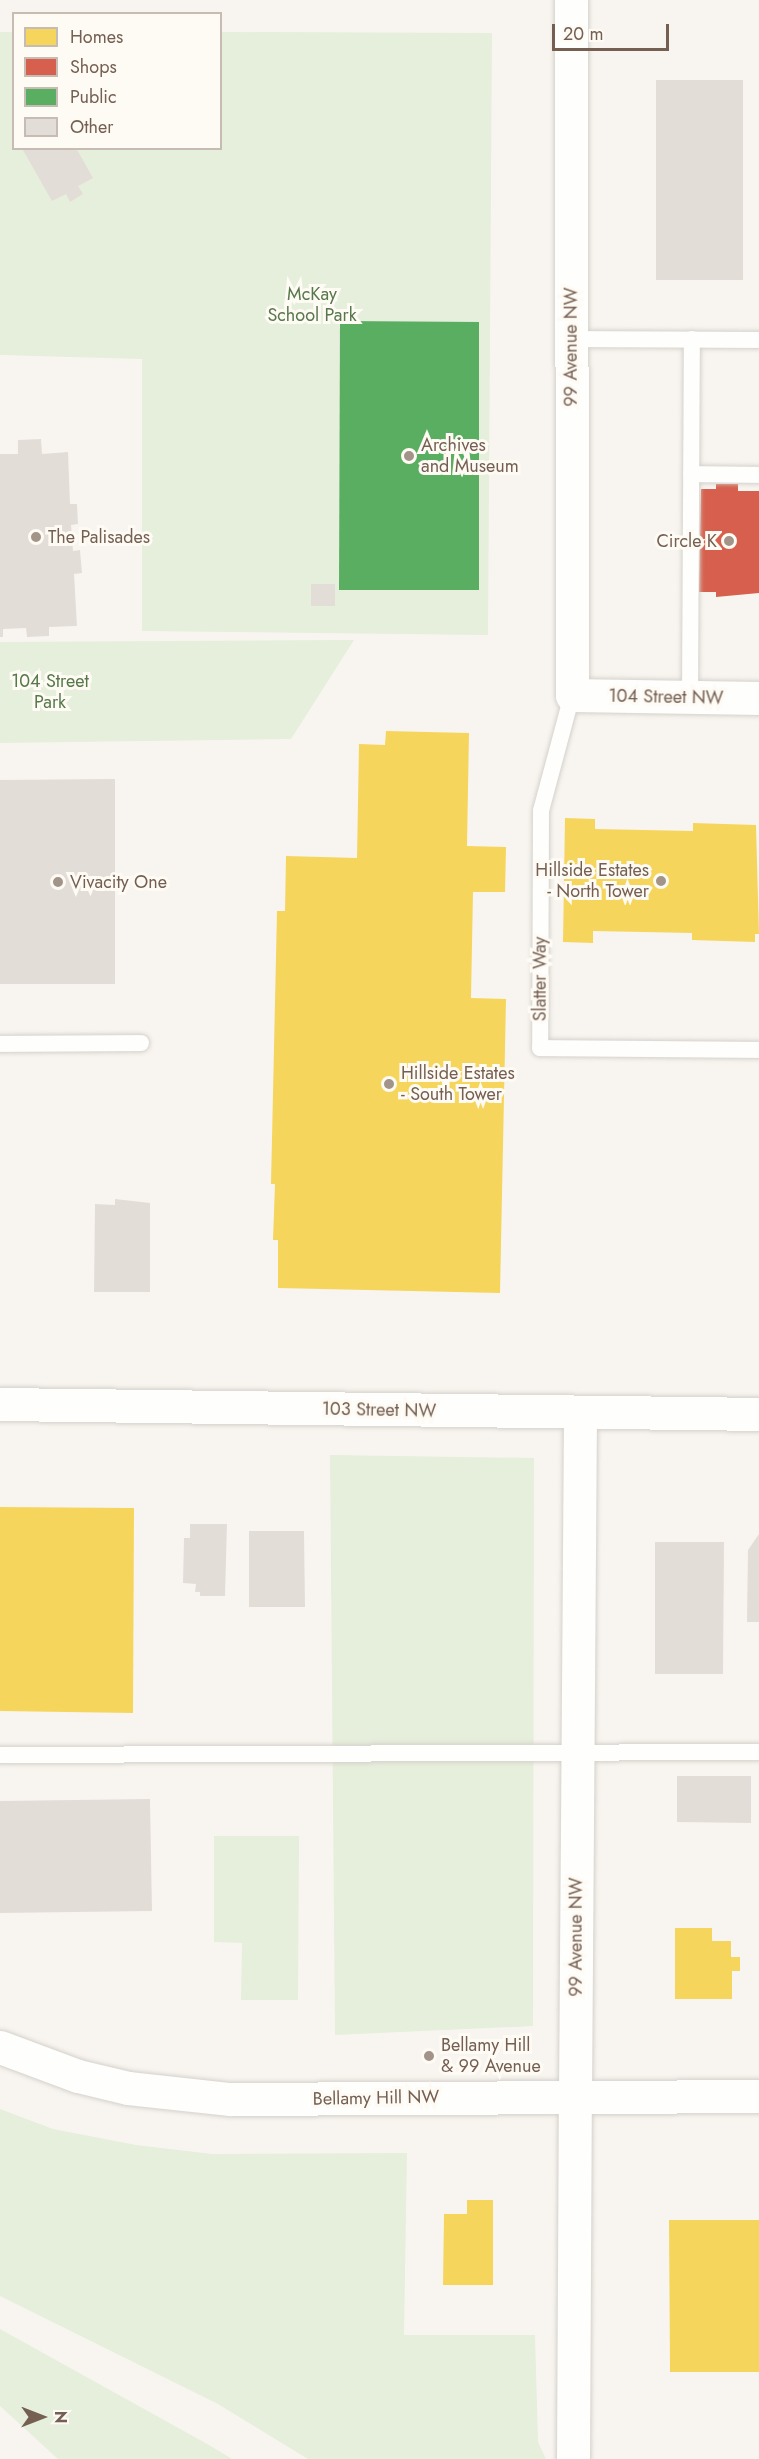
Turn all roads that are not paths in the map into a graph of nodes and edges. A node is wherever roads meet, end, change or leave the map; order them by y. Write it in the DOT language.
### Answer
graph roads {
  1 [pos="571,0"];
  2 [pos="571,325"];
  3 [pos="692,339"];
  4 [pos="759,340"];
  5 [pos="691,474"];
  6 [pos="759,475"];
  7 [pos="572,695"];
  8 [pos="690,698"];
  9 [pos="759,698"];
  10 [pos="141,1043"];
  11 [pos="0,1044"];
  12 [pos="759,1050"];
  13 [pos="0,1404"];
  14 [pos="580,1414"];
  15 [pos="759,1414"];
  16 [pos="578,1752"];
  17 [pos="759,1752"];
  18 [pos="0,1755"];
  19 [pos="0,2047"];
  20 [pos="575,2096"];
  21 [pos="759,2096"];
  22 [pos="573,2459"];
  1 -- 2 [label="street, 99 Avenue NW"];
  2 -- 3 [label="lane"];
  2 -- 7 [label="street, 99 Avenue NW"];
  3 -- 4 [label="lane"];
  3 -- 5 [label="lane"];
  5 -- 6 [label="lane"];
  5 -- 8 [label="lane"];
  7 -- 8 [label="street, 104 Street NW"];
  7 -- 12 [label="lane, Slatter Way"];
  8 -- 9 [label="street, 104 Street NW"];
  10 -- 11 [label="lane"];
  13 -- 14 [label="street, 103 Street NW"];
  14 -- 15 [label="street, 103 Street NW"];
  14 -- 16 [label="street, 99 Avenue NW"];
  16 -- 17 [label="lane"];
  16 -- 18 [label="lane"];
  16 -- 20 [label="street, 99 Avenue NW"];
  19 -- 20 [label="street, Bellamy Hill NW"];
  20 -- 21 [label="street, Bellamy Hill NW"];
  20 -- 22 [label="street, 99 Avenue NW"];
}
